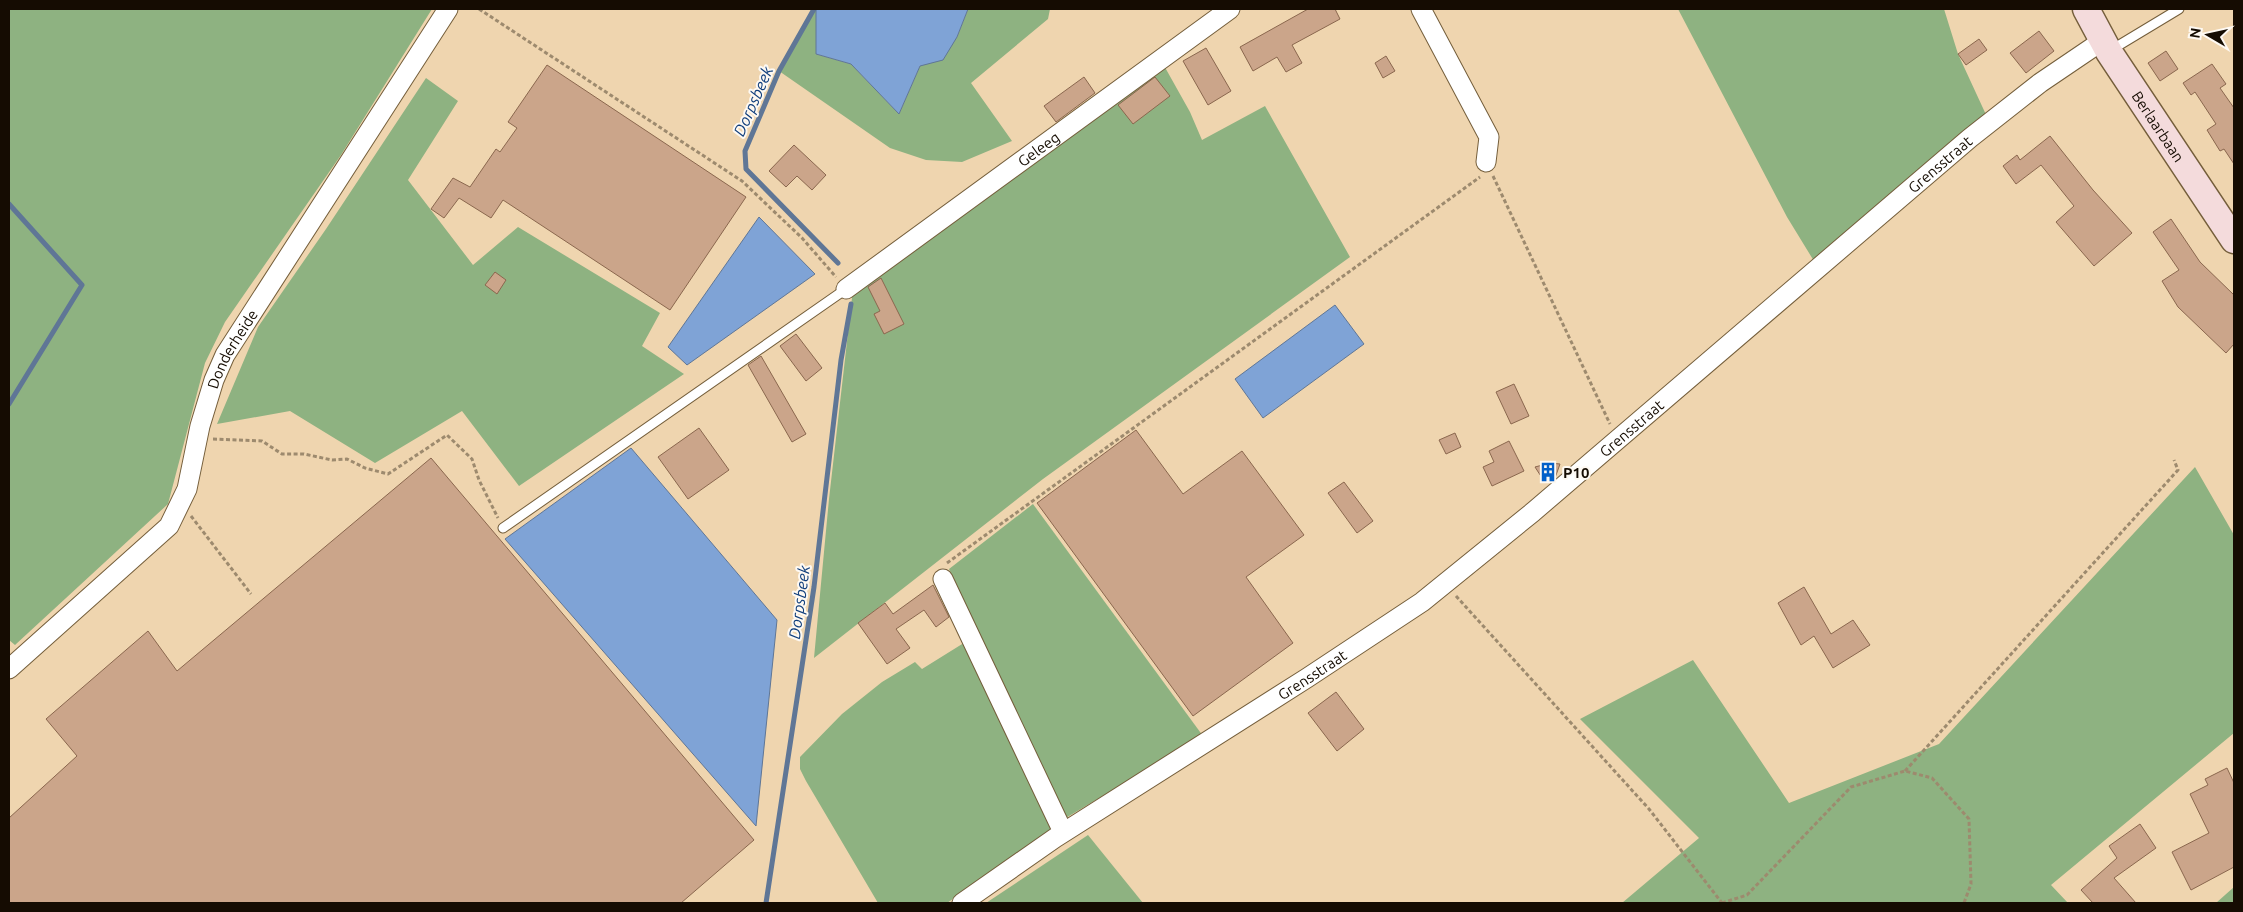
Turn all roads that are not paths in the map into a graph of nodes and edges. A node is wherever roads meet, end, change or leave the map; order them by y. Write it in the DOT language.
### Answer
graph roads {
  1 [pos="448,9"];
  2 [pos="1230,9"];
  3 [pos="1420,9"];
  4 [pos="2086,9"];
  5 [pos="2179,9"];
  6 [pos="2105,46"];
  7 [pos="1486,162"];
  8 [pos="2234,240"];
  9 [pos="846,289"];
  10 [pos="503,528"];
  11 [pos="943,579"];
  12 [pos="9,669"];
  13 [pos="1063,832"];
  14 [pos="962,903"];
  1 -- 12 [label="street, Donderheide"];
  2 -- 9 [label="street, Geleeg"];
  3 -- 7 [label="street"];
  4 -- 6 [label="street, Berlaarbaan"];
  5 -- 6 [label="lane"];
  6 -- 8 [label="street, Berlaarbaan"];
  6 -- 13 [label="street, Grensstraat"];
  9 -- 10 [label="lane"];
  11 -- 13 [label="street"];
  13 -- 14 [label="street, Grensstraat"];
}
